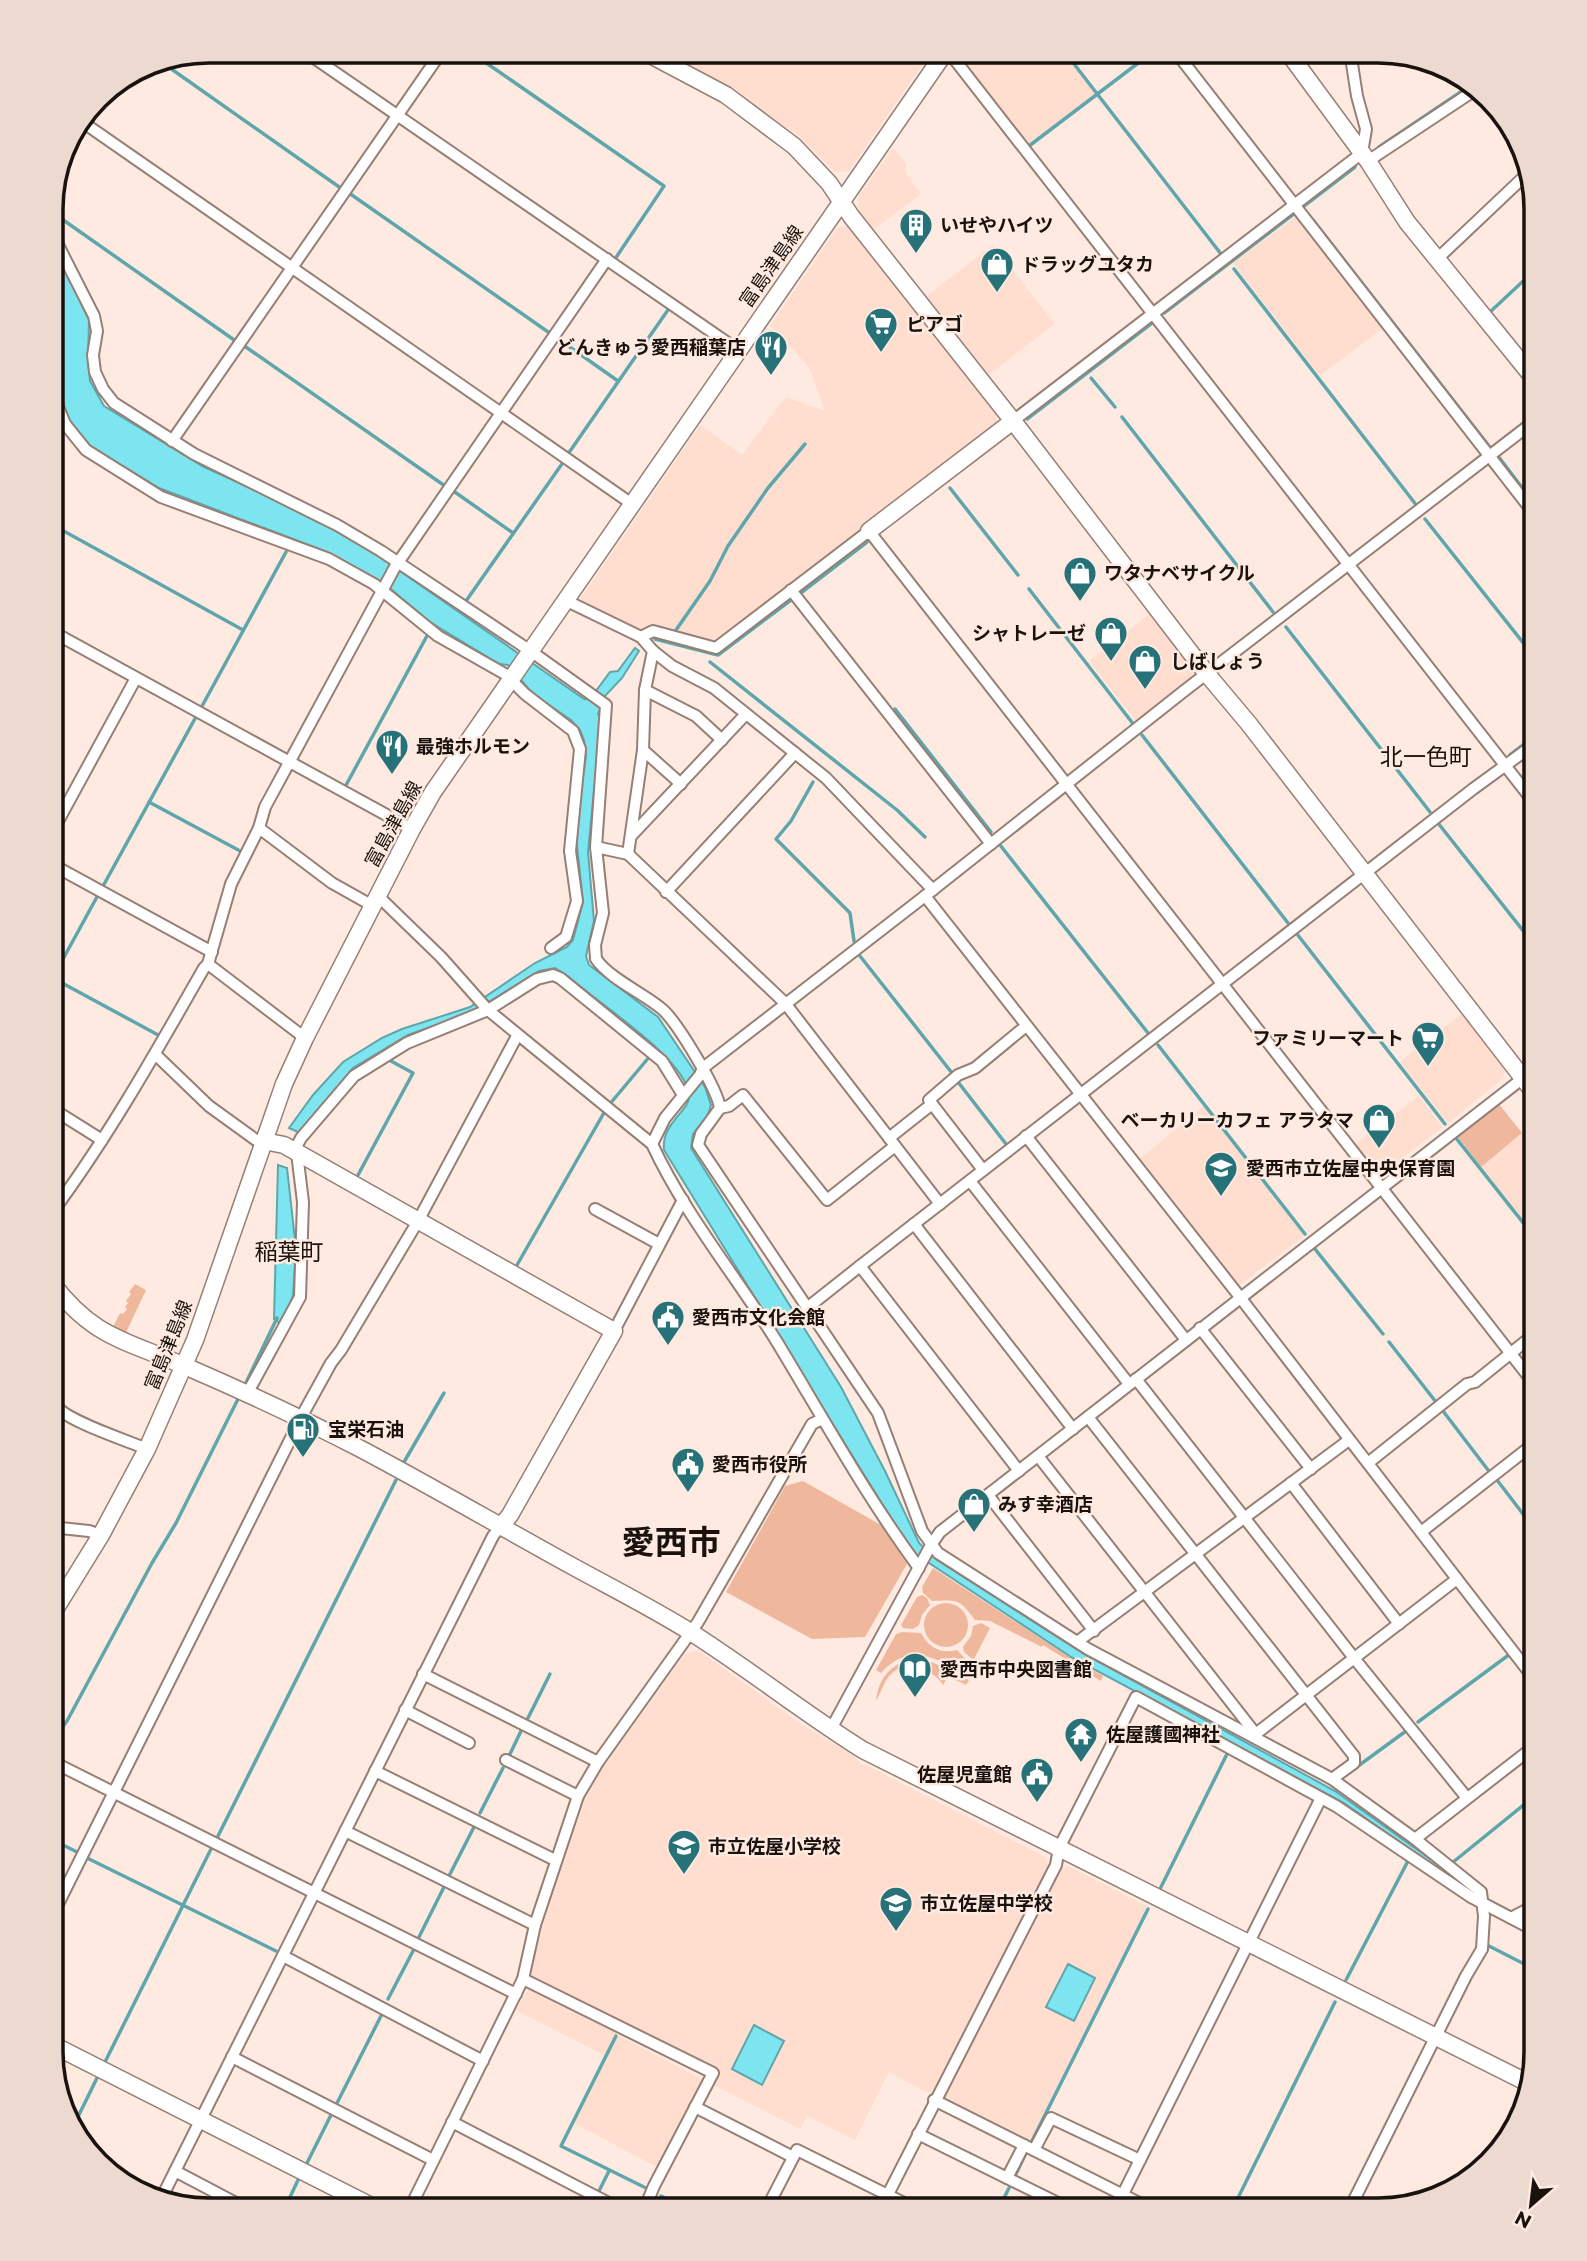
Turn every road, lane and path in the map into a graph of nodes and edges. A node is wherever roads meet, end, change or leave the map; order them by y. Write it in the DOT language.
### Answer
graph roads {
  1 [pos="321,63"];
  2 [pos="434,63"];
  3 [pos="666,63"];
  4 [pos="939,63"];
  5 [pos="956,63"];
  6 [pos="1184,63"];
  7 [pos="1296,63"];
  8 [pos="1352,63"];
  9 [pos="1468,94"];
  10 [pos="397,116"];
  11 [pos="89,127"];
  12 [pos="1365,157"];
  13 [pos="1521,180"];
  14 [pos="841,202"];
  15 [pos="1299,208"];
  16 [pos="63,255"];
  17 [pos="607,259"];
  18 [pos="1436,260"];
  19 [pos="293,266"];
  20 [pos="1153,314"];
  21 [pos="738,350"];
  22 [pos="1524,362"];
  23 [pos="501,413"];
  24 [pos="63,419"];
  25 [pos="1013,421"];
  26 [pos="65,424"];
  27 [pos="1524,429"];
  28 [pos="172,441"];
  29 [pos="1490,456"];
  30 [pos="1524,500"];
  31 [pos="632,504"];
  32 [pos="869,531"];
  33 [pos="1350,564"];
  34 [pos="396,565"];
  35 [pos="381,588"];
  36 [pos="791,590"];
  37 [pos="567,601"];
  38 [pos="641,637"];
  39 [pos="63,638"];
  40 [pos="653,651"];
  41 [pos="530,654"];
  42 [pos="1207,674"];
  43 [pos="136,678"];
  44 [pos="512,678"];
  45 [pos="645,690"];
  46 [pos="746,714"];
  47 [pos="722,740"];
  48 [pos="643,750"];
  49 [pos="1524,752"];
  50 [pos="795,753"];
  51 [pos="289,762"];
  52 [pos="1505,766"];
  53 [pos="681,784"];
  54 [pos="1067,785"];
  55 [pos="1524,790"];
  56 [pos="63,812"];
  57 [pos="259,828"];
  58 [pos="412,829"];
  59 [pos="631,835"];
  60 [pos="991,844"];
  61 [pos="596,848"];
  62 [pos="628,854"];
  63 [pos="63,871"];
  64 [pos="1364,874"];
  65 [pos="666,892"];
  66 [pos="929,893"];
  67 [pos="375,901"];
  68 [pos="551,948"];
  69 [pos="210,958"];
  70 [pos="1221,984"];
  71 [pos="785,1003"];
  72 [pos="484,1006"];
  73 [pos="1026,1026"];
  74 [pos="517,1036"];
  75 [pos="305,1038"];
  76 [pos="155,1054"];
  77 [pos="1524,1066"];
  78 [pos="701,1071"];
  79 [pos="1524,1078"];
  80 [pos="685,1093"];
  81 [pos="1080,1094"];
  82 [pos="932,1104"];
  83 [pos="720,1108"];
  84 [pos="63,1116"];
  85 [pos="1026,1136"];
  86 [pos="102,1140"];
  87 [pos="264,1142"];
  88 [pos="892,1142"];
  89 [pos="652,1144"];
  90 [pos="295,1152"];
  91 [pos="983,1170"];
  92 [pos="970,1181"];
  93 [pos="1381,1189"];
  94 [pos="63,1197"];
  95 [pos="683,1200"];
  96 [pos="940,1204"];
  97 [pos="595,1209"];
  98 [pos="418,1221"];
  99 [pos="914,1224"];
  100 [pos="659,1244"];
  101 [pos="860,1266"];
  102 [pos="63,1298"];
  103 [pos="1240,1299"];
  104 [pos="807,1308"];
  105 [pos="1200,1328"];
  106 [pos="614,1331"];
  107 [pos="1186,1340"];
  108 [pos="1524,1343"];
  109 [pos="1511,1353"];
  110 [pos="185,1366"];
  111 [pos="1524,1370"];
  112 [pos="1133,1381"];
  113 [pos="242,1392"];
  114 [pos="63,1412"];
  115 [pos="1088,1417"];
  116 [pos="301,1419"];
  117 [pos="822,1419"];
  118 [pos="1073,1429"];
  119 [pos="1349,1440"];
  120 [pos="147,1449"];
  121 [pos="1524,1451"];
  122 [pos="1038,1456"];
  123 [pos="1368,1463"];
  124 [pos="1311,1469"];
  125 [pos="1019,1471"];
  126 [pos="1291,1483"];
  127 [pos="988,1495"];
  128 [pos="1244,1518"];
  129 [pos="501,1526"];
  130 [pos="63,1528"];
  131 [pos="1421,1532"];
  132 [pos="101,1535"];
  133 [pos="929,1548"];
  134 [pos="1194,1555"];
  135 [pos="920,1565"];
  136 [pos="1457,1579"];
  137 [pos="63,1588"];
  138 [pos="1145,1592"];
  139 [pos="1399,1624"];
  140 [pos="1094,1631"];
  141 [pos="691,1632"];
  142 [pos="1077,1642"];
  143 [pos="1354,1658"];
  144 [pos="1524,1665"];
  145 [pos="423,1674"];
  146 [pos="1305,1695"];
  147 [pos="405,1710"];
  148 [pos="831,1729"];
  149 [pos="1254,1735"];
  150 [pos="469,1743"];
  151 [pos="1524,1754"];
  152 [pos="506,1760"];
  153 [pos="598,1762"];
  154 [pos="63,1767"];
  155 [pos="375,1771"];
  156 [pos="1332,1779"];
  157 [pos="113,1793"];
  158 [pos="578,1796"];
  159 [pos="1321,1798"];
  160 [pos="1467,1798"];
  161 [pos="345,1831"];
  162 [pos="1415,1839"];
  163 [pos="1059,1848"];
  164 [pos="555,1860"];
  165 [pos="314,1893"];
  166 [pos="63,1895"];
  167 [pos="1482,1903"];
  168 [pos="1524,1911"];
  169 [pos="1511,1918"];
  170 [pos="535,1925"];
  171 [pos="1524,1925"];
  172 [pos="1248,1943"];
  173 [pos="283,1956"];
  174 [pos="523,1979"];
  175 [pos="516,1994"];
  176 [pos="1435,2037"];
  177 [pos="63,2050"];
  178 [pos="232,2057"];
  179 [pos="483,2061"];
  180 [pos="1521,2080"];
  181 [pos="934,2100"];
  182 [pos="695,2107"];
  183 [pos="201,2120"];
  184 [pos="452,2122"];
  185 [pos="918,2134"];
  186 [pos="1029,2147"];
  187 [pos="793,2157"];
  188 [pos="433,2160"];
  189 [pos="1140,2160"];
  190 [pos="175,2171"];
  191 [pos="1007,2178"];
  192 [pos="166,2191"];
  193 [pos="887,2195"];
  194 [pos="1123,2195"];
  195 [pos="226,2198"];
  196 [pos="355,2198"];
  197 [pos="415,2198"];
  198 [pos="599,2198"];
  199 [pos="650,2198"];
  200 [pos="774,2198"];
  201 [pos="886,2198"];
  202 [pos="893,2198"];
  203 [pos="1048,2198"];
  204 [pos="1121,2198"];
  205 [pos="1129,2198"];
  206 [pos="1355,2198"];
  1 -- 10 [label="street"];
  2 -- 10 [label="street"];
  3 -- 14 [label="street"];
  4 -- 14 [label="street, 富島津島線"];
  5 -- 20 [label="street"];
  6 -- 15 [label="street"];
  7 -- 12 [label="street"];
  8 -- 12 [label="street"];
  9 -- 12 [label="street"];
  10 -- 17 [label="street"];
  10 -- 19 [label="street"];
  11 -- 19 [label="street"];
  12 -- 15 [label="street"];
  12 -- 18 [label="street"];
  13 -- 18 [label="street"];
  14 -- 21 [label="street, 富島津島線"];
  14 -- 25 [label="street"];
  15 -- 20 [label="street"];
  15 -- 29 [label="street"];
  16 -- 28 [label="street"];
  17 -- 21 [label="street"];
  17 -- 23 [label="street"];
  18 -- 22 [label="street"];
  19 -- 23 [label="street"];
  19 -- 28 [label="street"];
  20 -- 25 [label="street"];
  20 -- 33 [label="street"];
  21 -- 31 [label="street, 富島津島線"];
  23 -- 31 [label="street"];
  23 -- 34 [label="street"];
  24 -- 26 [label="street"];
  25 -- 32 [label="street"];
  25 -- 42 [label="street"];
  26 -- 35 [label="street"];
  27 -- 29 [label="street"];
  28 -- 34 [label="street"];
  29 -- 30 [label="street"];
  29 -- 33 [label="street"];
  31 -- 37 [label="street, 富島津島線"];
  32 -- 36 [label="street"];
  32 -- 54 [label="street"];
  33 -- 42 [label="street"];
  33 -- 52 [label="street"];
  34 -- 35 [label="street"];
  34 -- 41 [label="street"];
  35 -- 44 [label="street"];
  35 -- 51 [label="street"];
  36 -- 38 [label="street"];
  36 -- 60 [label="street"];
  37 -- 38 [label="street"];
  37 -- 41 [label="street, 富島津島線"];
  38 -- 40 [label="street"];
  39 -- 43 [label="street"];
  40 -- 45 [label="street"];
  40 -- 46 [label="street"];
  41 -- 44 [label="street, 富島津島線"];
  41 -- 61 [label="street"];
  42 -- 54 [label="street"];
  42 -- 64 [label="street"];
  43 -- 51 [label="street"];
  43 -- 56 [label="street"];
  44 -- 58 [label="street, 富島津島線"];
  44 -- 68 [label="street"];
  45 -- 47 [label="street"];
  45 -- 48 [label="street"];
  46 -- 47 [label="street"];
  46 -- 50 [label="street"];
  47 -- 53 [label="street"];
  48 -- 53 [label="street"];
  48 -- 59 [label="street"];
  49 -- 52 [label="street"];
  50 -- 65 [label="street"];
  50 -- 66 [label="street"];
  51 -- 57 [label="street"];
  51 -- 58 [label="street"];
  52 -- 55 [label="street"];
  52 -- 64 [label="street"];
  53 -- 59 [label="street"];
  54 -- 60 [label="street"];
  54 -- 70 [label="street"];
  57 -- 67 [label="street"];
  57 -- 69 [label="street"];
  58 -- 67 [label="street, 富島津島線"];
  59 -- 62 [label="street"];
  60 -- 66 [label="street"];
  61 -- 62 [label="street"];
  61 -- 78 [label="street"];
  62 -- 65 [label="street"];
  63 -- 69 [label="street"];
  64 -- 70 [label="street"];
  64 -- 77 [label="street"];
  65 -- 71 [label="street"];
  66 -- 71 [label="street"];
  66 -- 73 [label="street"];
  67 -- 72 [label="street"];
  67 -- 75 [label="street, 富島津島線"];
  69 -- 75 [label="street"];
  69 -- 76 [label="street"];
  70 -- 81 [label="street"];
  70 -- 93 [label="street"];
  71 -- 78 [label="street"];
  71 -- 88 [label="street"];
  72 -- 74 [label="street"];
  72 -- 80 [label="street"];
  72 -- 90 [label="street"];
  73 -- 81 [label="street"];
  73 -- 82 [label="street"];
  74 -- 89 [label="street"];
  74 -- 98 [label="street"];
  75 -- 87 [label="street, 富島津島線"];
  76 -- 86 [label="street"];
  76 -- 87 [label="street"];
  78 -- 80 [label="street"];
  78 -- 83 [label="street"];
  79 -- 93 [label="street"];
  80 -- 89 [label="street"];
  81 -- 85 [label="street"];
  81 -- 103 [label="street"];
  82 -- 88 [label="street"];
  82 -- 91 [label="street"];
  83 -- 88 [label="street"];
  83 -- 104 [label="street"];
  84 -- 86 [label="street"];
  85 -- 91 [label="street"];
  85 -- 107 [label="street"];
  86 -- 94 [label="street"];
  87 -- 90 [label="street"];
  87 -- 110 [label="street, 富島津島線"];
  88 -- 96 [label="street"];
  89 -- 95 [label="street"];
  90 -- 98 [label="street"];
  90 -- 113 [label="street"];
  91 -- 92 [label="street"];
  92 -- 96 [label="street"];
  92 -- 112 [label="street"];
  93 -- 103 [label="street"];
  93 -- 109 [label="street"];
  95 -- 100 [label="street"];
  95 -- 117 [label="street"];
  96 -- 99 [label="street"];
  97 -- 100 [label="street"];
  98 -- 106 [label="street"];
  98 -- 116 [label="street"];
  99 -- 101 [label="street"];
  99 -- 118 [label="street"];
  100 -- 106 [label="street"];
  101 -- 104 [label="street"];
  101 -- 125 [label="street"];
  102 -- 110 [label="street"];
  103 -- 105 [label="street"];
  103 -- 119 [label="street"];
  104 -- 133 [label="street"];
  105 -- 107 [label="street"];
  105 -- 124 [label="street"];
  106 -- 129 [label="street"];
  107 -- 112 [label="street"];
  108 -- 109 [label="street"];
  109 -- 111 [label="street"];
  109 -- 123 [label="street"];
  110 -- 113 [label="street"];
  110 -- 120 [label="street, 富島津島線"];
  112 -- 115 [label="street"];
  112 -- 128 [label="street"];
  113 -- 116 [label="street"];
  114 -- 120 [label="street"];
  115 -- 118 [label="street"];
  115 -- 134 [label="street"];
  116 -- 129 [label="street"];
  116 -- 157 [label="street"];
  117 -- 135 [label="street"];
  117 -- 141 [label="street"];
  118 -- 122 [label="street"];
  119 -- 123 [label="street"];
  119 -- 124 [label="street"];
  120 -- 132 [label="street, 富島津島線"];
  121 -- 131 [label="street"];
  122 -- 125 [label="street"];
  122 -- 138 [label="street"];
  123 -- 131 [label="street"];
  124 -- 126 [label="street"];
  125 -- 127 [label="street"];
  126 -- 128 [label="street"];
  126 -- 139 [label="street"];
  127 -- 133 [label="street"];
  127 -- 140 [label="street"];
  128 -- 134 [label="street"];
  128 -- 143 [label="street"];
  129 -- 141 [label="street"];
  129 -- 145 [label="street"];
  130 -- 132 [label="street"];
  131 -- 136 [label="street"];
  132 -- 137 [label="street, 富島津島線"];
  133 -- 135 [label="street"];
  133 -- 142 [label="street"];
  134 -- 138 [label="street"];
  134 -- 146 [label="street"];
  135 -- 148 [label="street"];
  136 -- 139 [label="street"];
  136 -- 144 [label="street"];
  138 -- 140 [label="street"];
  138 -- 149 [label="street"];
  139 -- 143 [label="street"];
  140 -- 142 [label="street"];
  141 -- 148 [label="street"];
  141 -- 153 [label="street"];
  142 -- 149 [label="street"];
  143 -- 146 [label="street"];
  143 -- 160 [label="street"];
  145 -- 147 [label="street"];
  145 -- 153 [label="street"];
  146 -- 149 [label="street"];
  146 -- 156 [label="street"];
  147 -- 150 [label="street"];
  147 -- 155 [label="street"];
  148 -- 163 [label="street"];
  149 -- 156 [label="street"];
  151 -- 160 [label="street"];
  152 -- 158 [label="street"];
  153 -- 158 [label="street"];
  154 -- 157 [label="street"];
  155 -- 161 [label="street"];
  155 -- 164 [label="street"];
  156 -- 162 [label="street"];
  157 -- 165 [label="street"];
  157 -- 166 [label="street"];
  158 -- 164 [label="street"];
  159 -- 163 [label="street"];
  159 -- 167 [label="street"];
  159 -- 172 [label="street"];
  160 -- 162 [label="street"];
  161 -- 165 [label="street"];
  161 -- 170 [label="street"];
  162 -- 167 [label="street"];
  163 -- 172 [label="street"];
  163 -- 181 [label="street"];
  164 -- 170 [label="street"];
  165 -- 173 [label="street"];
  165 -- 175 [label="street"];
  167 -- 169 [label="street"];
  167 -- 176 [label="street"];
  168 -- 169 [label="street"];
  169 -- 171 [label="street"];
  170 -- 174 [label="street"];
  172 -- 176 [label="street"];
  172 -- 189 [label="street"];
  173 -- 178 [label="street"];
  173 -- 179 [label="street"];
  174 -- 175 [label="street"];
  174 -- 182 [label="street"];
  175 -- 179 [label="street"];
  176 -- 180 [label="street"];
  176 -- 206 [label="street"];
  177 -- 183 [label="street"];
  178 -- 183 [label="street"];
  178 -- 188 [label="street"];
  179 -- 184 [label="street"];
  181 -- 185 [label="street"];
  181 -- 186 [label="street"];
  182 -- 187 [label="street"];
  182 -- 199 [label="street"];
  183 -- 190 [label="street"];
  183 -- 196 [label="street"];
  184 -- 188 [label="street"];
  184 -- 198 [label="street"];
  185 -- 191 [label="street"];
  185 -- 193 [label="street"];
  186 -- 189 [label="street"];
  186 -- 191 [label="street"];
  186 -- 194 [label="street"];
  187 -- 193 [label="street"];
  187 -- 200 [label="street"];
  188 -- 197 [label="street"];
  189 -- 194 [label="street"];
  190 -- 192 [label="street"];
  190 -- 195 [label="street"];
  191 -- 203 [label="street"];
  193 -- 201 [label="street"];
  193 -- 202 [label="street"];
  194 -- 204 [label="street"];
  194 -- 205 [label="street"];
}
